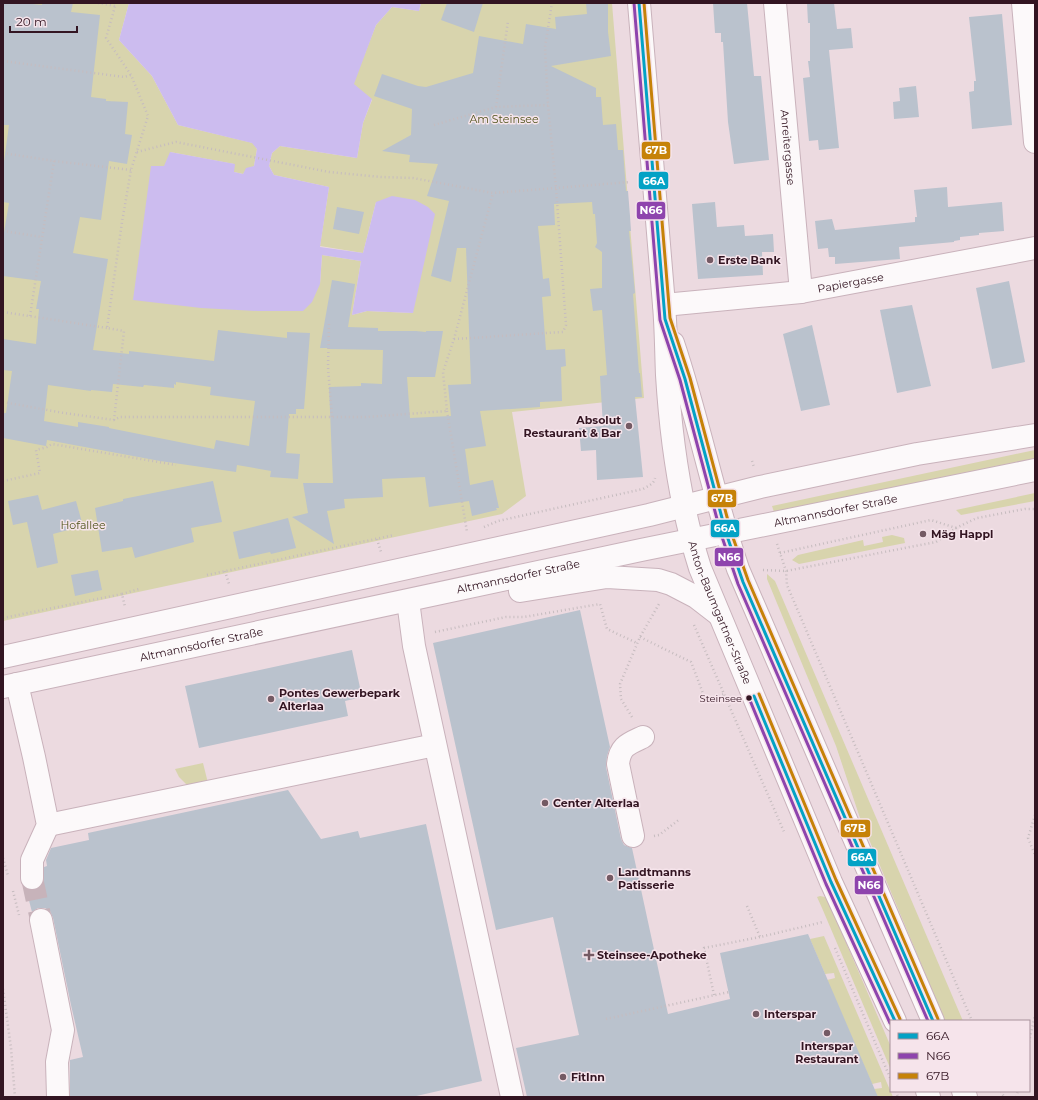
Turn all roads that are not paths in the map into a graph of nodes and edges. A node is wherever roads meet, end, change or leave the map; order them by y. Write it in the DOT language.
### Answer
graph roads {
  1 [pos="639,3"];
  2 [pos="775,3"];
  3 [pos="1028,12"];
  4 [pos="1035,142"];
  5 [pos="1035,248"];
  6 [pos="801,292"];
  7 [pos="664,312"];
  8 [pos="1031,433"];
  9 [pos="1035,470"];
  10 [pos="717,499"];
  11 [pos="683,507"];
  12 [pos="726,533"];
  13 [pos="691,541"];
  14 [pos="466,588"];
  15 [pos="408,601"];
  16 [pos="721,617"];
  17 [pos="3,657"];
  18 [pos="10,685"];
  19 [pos="643,737"];
  20 [pos="435,745"];
  21 [pos="48,825"];
  22 [pos="633,836"];
  23 [pos="32,878"];
  24 [pos="41,920"];
  25 [pos="894,1020"];
  26 [pos="933,1020"];
  27 [pos="58,1097"];
  28 [pos="512,1097"];
  1 -- 7 [label="main road, Anton-Baumgartner-Straße"];
  2 -- 6 [label="main road, Anreitergasse"];
  3 -- 4 [label="main road"];
  5 -- 6 [label="main road, Papiergasse"];
  6 -- 7 [label="main road, Papiergasse"];
  7 -- 10 [label="main road, Anton-Baumgartner-Straße"];
  7 -- 11 [label="main road, Anton-Baumgartner-Straße"];
  8 -- 10 [label="main road"];
  9 -- 12 [label="main road, Altmannsdorfer Straße"];
  10 -- 11 [label="main road"];
  10 -- 12 [label="main road, Anton-Baumgartner-Straße"];
  11 -- 13 [label="main road, Anton-Baumgartner-Straße"];
  11 -- 17 [label="main road"];
  12 -- 13 [label="main road, Altmannsdorfer Straße"];
  12 -- 26 [label="main road, Anton-Baumgartner-Straße"];
  13 -- 14 [label="main road, Altmannsdorfer Straße"];
  13 -- 16 [label="main road, Anton-Baumgartner-Straße"];
  14 -- 15 [label="main road, Altmannsdorfer Straße"];
  14 -- 16 [label="main road"];
  15 -- 18 [label="main road, Altmannsdorfer Straße"];
  15 -- 20 [label="main road"];
  16 -- 25 [label="main road, Anton-Baumgartner-Straße"];
  18 -- 21 [label="main road"];
  19 -- 22 [label="main road"];
  20 -- 21 [label="main road"];
  20 -- 28 [label="main road"];
  21 -- 23 [label="main road"];
  24 -- 27 [label="main road"];
}
